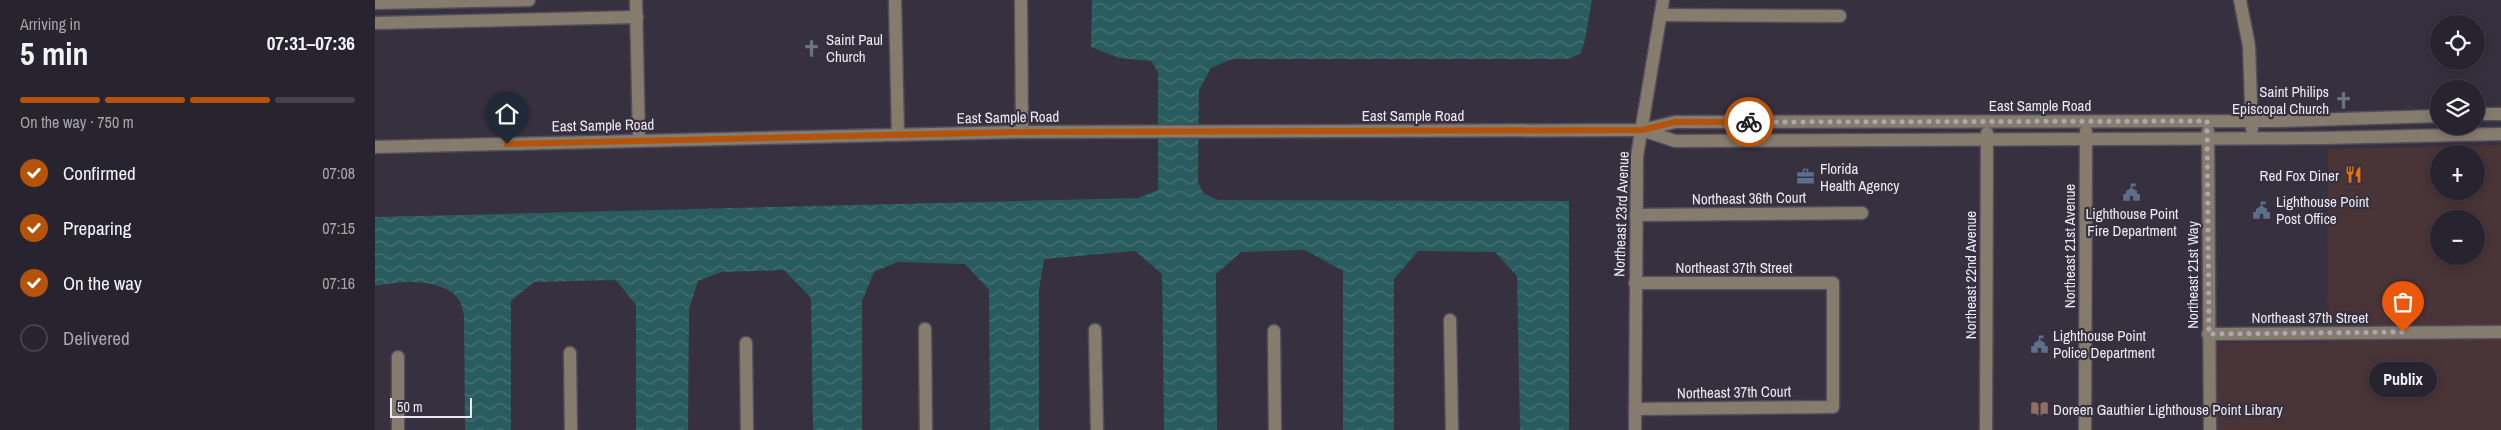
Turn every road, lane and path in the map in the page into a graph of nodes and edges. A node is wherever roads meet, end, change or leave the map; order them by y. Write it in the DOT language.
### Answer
graph roads {
  1 [pos="529,0"];
  2 [pos="636,0"];
  3 [pos="895,0"];
  4 [pos="1021,0"];
  5 [pos="1663,0"];
  6 [pos="2240,0"];
  7 [pos="405,1"];
  8 [pos="375,3"];
  9 [pos="1661,15"];
  10 [pos="1840,16"];
  11 [pos="637,17"];
  12 [pos="405,22"];
  13 [pos="375,23"];
  14 [pos="2485,114"];
  15 [pos="2501,114"];
  16 [pos="2430,116"];
  17 [pos="2336,120"];
  18 [pos="1990,121"];
  19 [pos="2086,121"];
  20 [pos="2207,121"];
  21 [pos="2252,121"];
  22 [pos="1756,122"];
  23 [pos="1642,130"];
  24 [pos="1022,132"];
  25 [pos="2501,134"];
  26 [pos="898,135"];
  27 [pos="2323,138"];
  28 [pos="2208,139"];
  29 [pos="2253,139"];
  30 [pos="1986,140"];
  31 [pos="2086,140"];
  32 [pos="639,141"];
  33 [pos="1757,141"];
  34 [pos="375,147"];
  35 [pos="1862,213"];
  36 [pos="1636,215"];
  37 [pos="1635,283"];
  38 [pos="1450,320"];
  39 [pos="925,330"];
  40 [pos="1095,330"];
  41 [pos="1274,331"];
  42 [pos="2501,332"];
  43 [pos="2209,334"];
  44 [pos="746,343"];
  45 [pos="570,354"];
  46 [pos="398,356"];
  47 [pos="1833,407"];
  48 [pos="1635,409"];
  49 [pos="398,430"];
  50 [pos="571,430"];
  51 [pos="747,430"];
  52 [pos="926,430"];
  53 [pos="1097,430"];
  54 [pos="1275,430"];
  55 [pos="1451,430"];
  56 [pos="1635,430"];
  57 [pos="1986,430"];
  58 [pos="2085,430"];
  59 [pos="2210,430"];
  1 -- 7 [label="street"];
  2 -- 11 [label="street"];
  3 -- 26 [label="street"];
  4 -- 24 [label="street"];
  5 -- 9 [label="street, Northeast 23rd Avenue"];
  6 -- 21 [label="street"];
  7 -- 8 [label="street"];
  7 -- 12 [label="street"];
  9 -- 10 [label="street"];
  9 -- 23 [label="street, Northeast 23rd Avenue"];
  11 -- 12 [label="street"];
  11 -- 32 [label="street"];
  12 -- 13 [label="street"];
  14 -- 15 [label="street"];
  16 -- 17 [label="street, East Sample Road"];
  17 -- 21 [label="street, East Sample Road"];
  17 -- 27 [label="street"];
  18 -- 19 [label="street, East Sample Road"];
  18 -- 22 [label="street, East Sample Road"];
  18 -- 30 [label="street, Northeast 22nd Avenue"];
  19 -- 20 [label="street, East Sample Road"];
  19 -- 31 [label="street, Northeast 21st Avenue"];
  20 -- 21 [label="street, East Sample Road"];
  20 -- 28 [label="street, Northeast 21st Way"];
  21 -- 29 [label="street"];
  22 -- 23 [label="street, East Sample Road"];
  22 -- 33 [label="street"];
  23 -- 24 [label="street, East Sample Road"];
  23 -- 33 [label="street, East Sample Road"];
  23 -- 36 [label="street, Northeast 23rd Avenue"];
  24 -- 26 [label="street, East Sample Road"];
  25 -- 27 [label="street, East Sample Road"];
  26 -- 32 [label="street, East Sample Road"];
  27 -- 29 [label="street, East Sample Road"];
  28 -- 29 [label="street, East Sample Road"];
  28 -- 31 [label="street, East Sample Road"];
  28 -- 43 [label="street, Northeast 21st Way"];
  30 -- 31 [label="street, East Sample Road"];
  30 -- 33 [label="street, East Sample Road"];
  30 -- 57 [label="street, Northeast 22nd Avenue"];
  31 -- 58 [label="street, Northeast 21st Avenue"];
  32 -- 34 [label="street, East Sample Road"];
  35 -- 36 [label="street, Northeast 36th Court"];
  36 -- 37 [label="street, Northeast 23rd Avenue"];
  37 -- 47 [label="street, Northeast 37th Street"];
  37 -- 48 [label="street, Northeast 23rd Avenue"];
  38 -- 55 [label="street"];
  39 -- 52 [label="street"];
  40 -- 53 [label="street"];
  41 -- 54 [label="street"];
  42 -- 43 [label="street, Northeast 37th Street"];
  43 -- 59 [label="street, Northeast 21st Way"];
  44 -- 51 [label="street"];
  45 -- 50 [label="street"];
  46 -- 49 [label="street"];
  47 -- 48 [label="street, Northeast 37th Court"];
  48 -- 56 [label="street, Northeast 23rd Avenue"];
}
